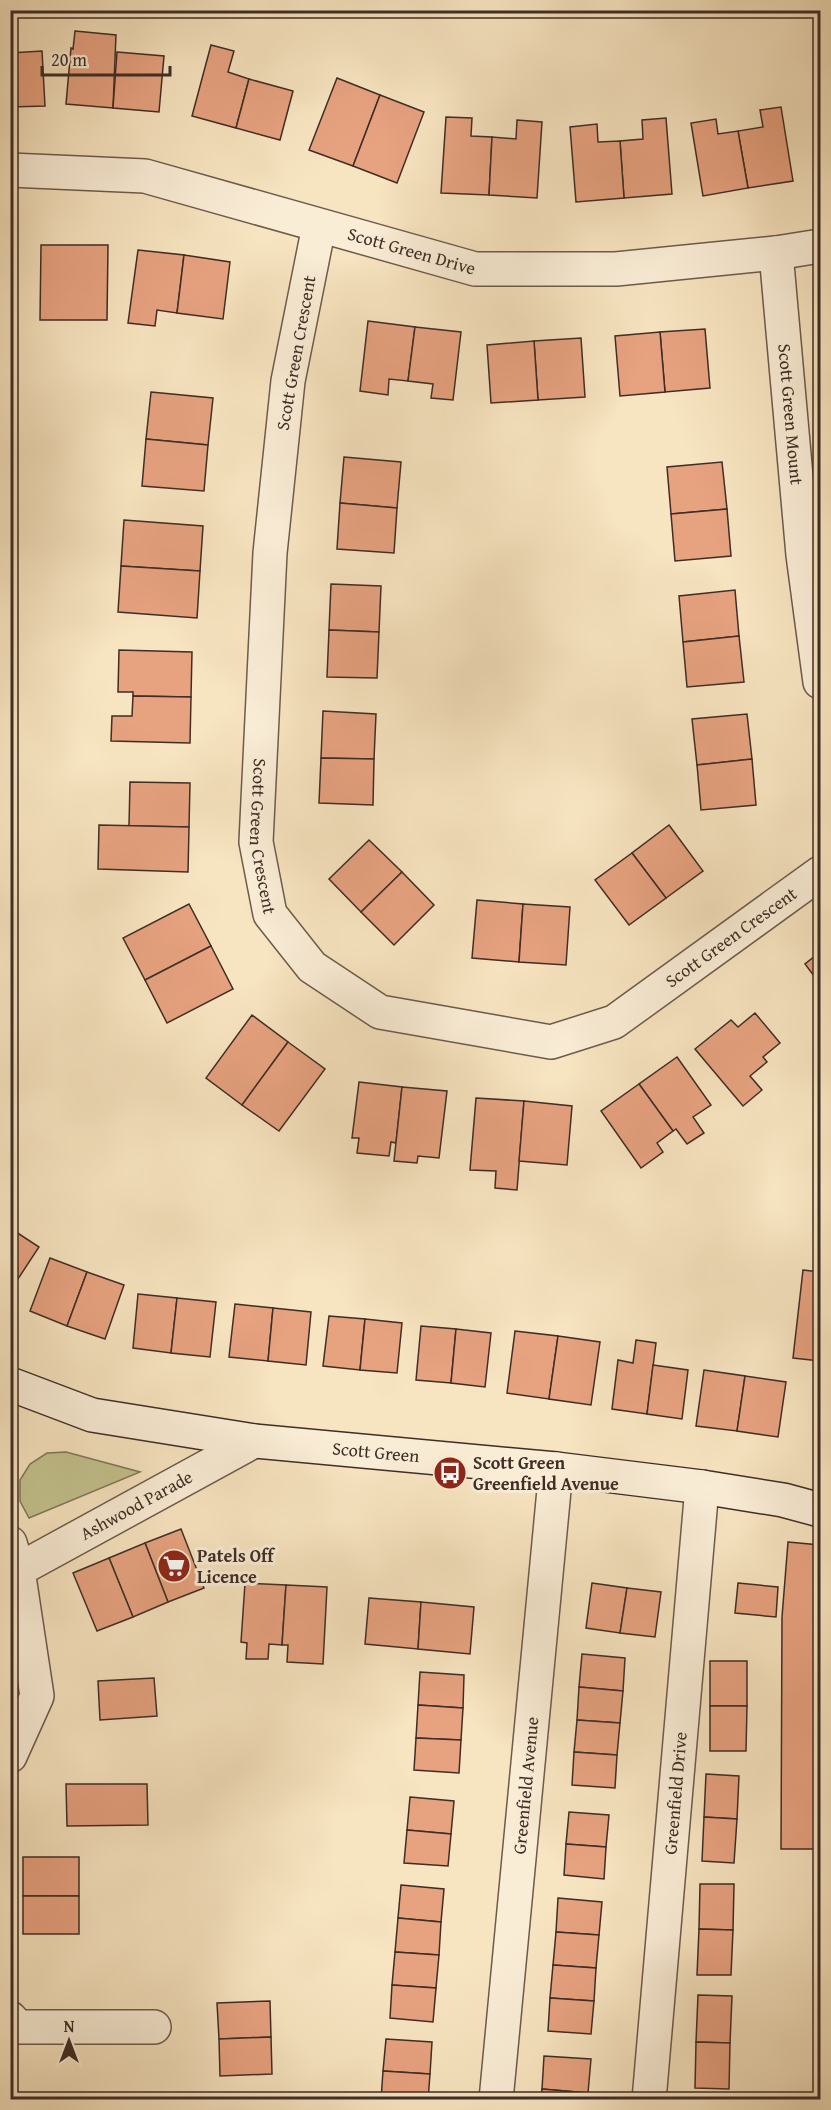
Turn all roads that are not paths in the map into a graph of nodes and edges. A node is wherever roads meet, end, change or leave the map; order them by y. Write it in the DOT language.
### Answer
graph roads {
  1 [pos="10,170"];
  2 [pos="319,226"];
  3 [pos="820,246"];
  4 [pos="776,253"];
  5 [pos="820,682"];
  6 [pos="820,873"];
  7 [pos="10,1384"];
  8 [pos="254,1441"];
  9 [pos="556,1469"];
  10 [pos="702,1487"];
  11 [pos="820,1510"];
  12 [pos="14,1557"];
  13 [pos="10,1756"];
  14 [pos="10,2018"];
  15 [pos="154,2027"];
  16 [pos="496,2100"];
  17 [pos="649,2100"];
  1 -- 2 [label="street, Scott Green Drive"];
  2 -- 4 [label="street, Scott Green Drive"];
  2 -- 6 [label="street, Scott Green Crescent"];
  3 -- 4 [label="street, Scott Green Drive"];
  4 -- 5 [label="street, Scott Green Mount"];
  7 -- 8 [label="street, Scott Green"];
  8 -- 9 [label="street, Scott Green"];
  8 -- 12 [label="street, Ashwood Parade"];
  9 -- 10 [label="street, Scott Green"];
  9 -- 16 [label="street, Greenfield Avenue"];
  10 -- 11 [label="street, Scott Green"];
  10 -- 17 [label="street, Greenfield Drive"];
  12 -- 13 [label="street"];
  14 -- 15 [label="street"];
}
